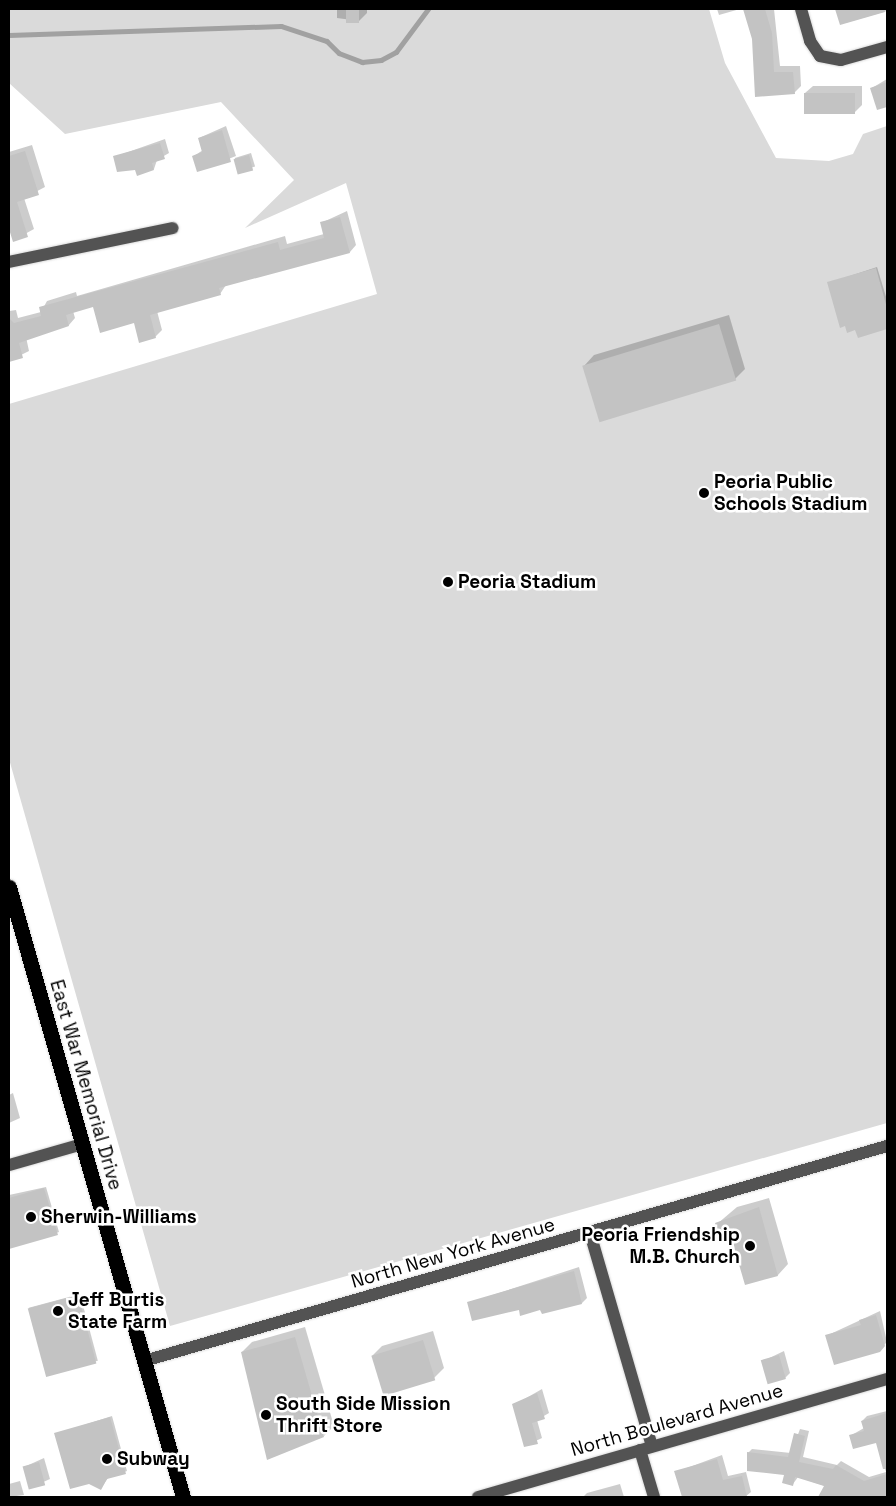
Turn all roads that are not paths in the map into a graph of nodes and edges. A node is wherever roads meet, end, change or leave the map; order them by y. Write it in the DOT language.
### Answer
graph roads {
  1 [pos="801,9"];
  2 [pos="887,47"];
  3 [pos="173,228"];
  4 [pos="9,262"];
  5 [pos="9,887"];
  6 [pos="82,1144"];
  7 [pos="887,1146"];
  8 [pos="9,1165"];
  9 [pos="590,1234"];
  10 [pos="144,1361"];
  11 [pos="887,1379"];
  12 [pos="646,1448"];
  13 [pos="183,1497"];
  14 [pos="478,1497"];
  15 [pos="654,1497"];
  1 -- 2 [label="street"];
  3 -- 4 [label="street"];
  5 -- 6 [label="highway, East War Memorial Drive"];
  6 -- 8 [label="street"];
  6 -- 10 [label="highway, East War Memorial Drive"];
  7 -- 9 [label="street, North New York Avenue"];
  9 -- 10 [label="street, North New York Avenue"];
  9 -- 12 [label="street"];
  10 -- 13 [label="highway, East War Memorial Drive"];
  11 -- 12 [label="street, North Boulevard Avenue"];
  12 -- 14 [label="street, North Boulevard Avenue"];
  12 -- 15 [label="street"];
}
